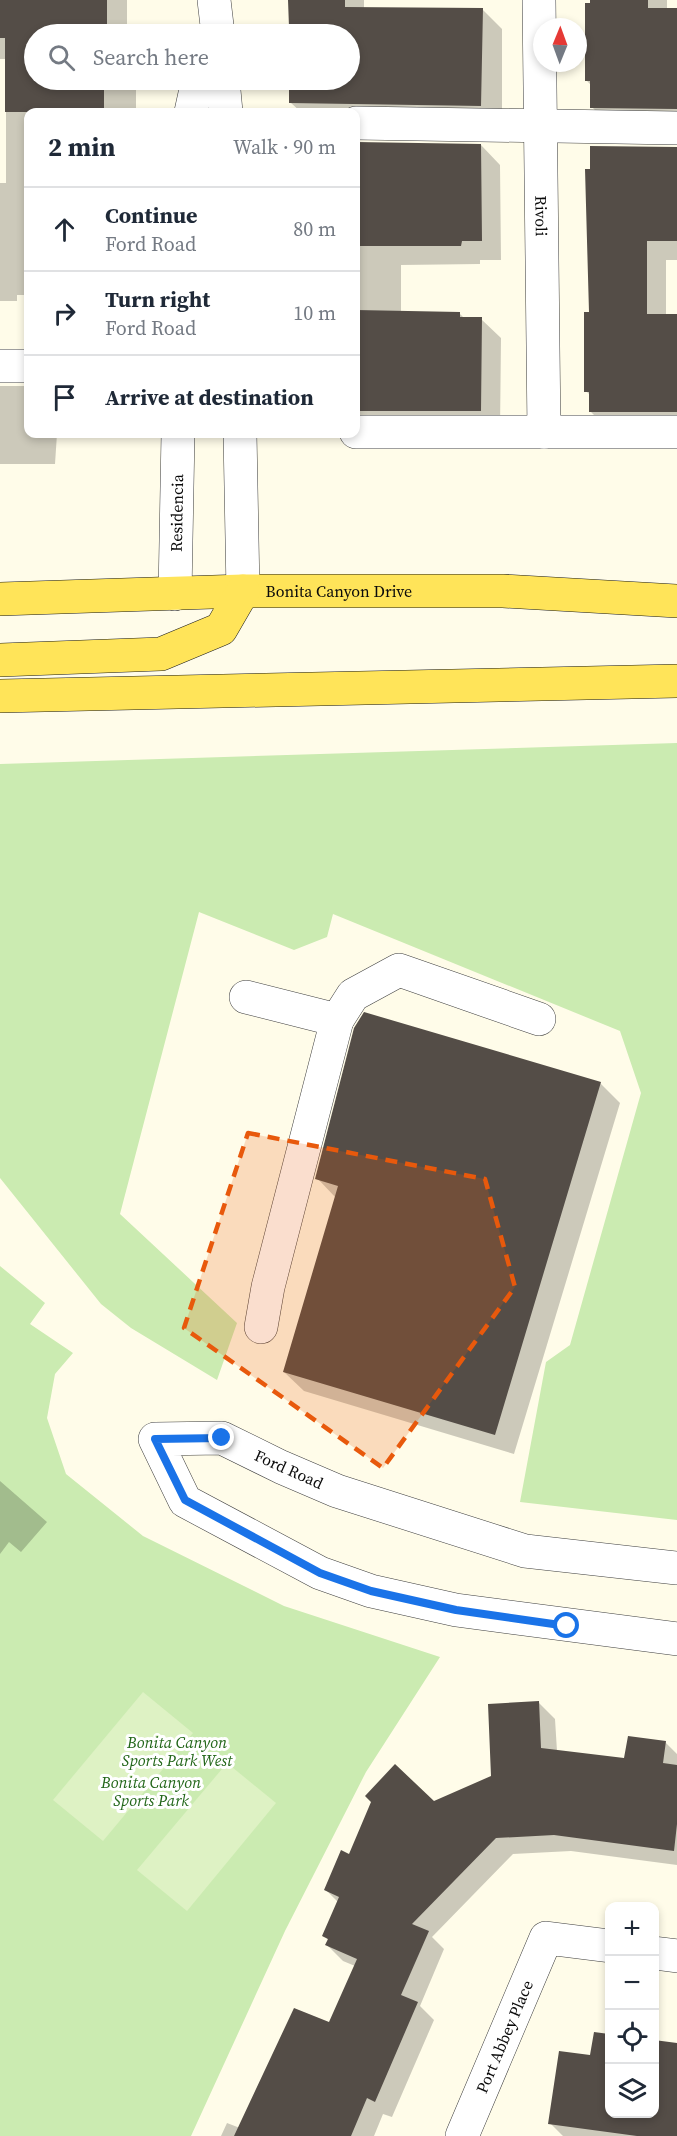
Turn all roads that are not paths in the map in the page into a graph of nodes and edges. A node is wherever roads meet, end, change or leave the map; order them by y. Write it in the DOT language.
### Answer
graph roads {
  1 [pos="539,0"];
  2 [pos="196,90"];
  3 [pos="224,90"];
  4 [pos="192,108"];
  5 [pos="226,108"];
  6 [pos="360,123"];
  7 [pos="541,126"];
  8 [pos="677,128"];
  9 [pos="0,366"];
  10 [pos="24,366"];
  11 [pos="360,432"];
  12 [pos="544,432"];
  13 [pos="677,432"];
  14 [pos="178,438"];
  15 [pos="240,438"];
  16 [pos="243,591"];
  17 [pos="175,594"];
  18 [pos="0,599"];
  19 [pos="677,601"];
  20 [pos="0,660"];
  21 [pos="677,681"];
  22 [pos="0,696"];
  23 [pos="246,997"];
  24 [pos="539,1019"];
  25 [pos="338,1020"];
  26 [pos="261,1327"];
  27 [pos="677,1568"];
  28 [pos="677,1639"];
  29 [pos="605,1945"];
  30 [pos="659,1954"];
  31 [pos="677,1956"];
  32 [pos="462,2136"];
  1 -- 7 [label="street, Rivoli"];
  2 -- 4 [label="street"];
  3 -- 5 [label="street"];
  6 -- 7 [label="street"];
  7 -- 8 [label="street"];
  7 -- 12 [label="street, Rivoli"];
  9 -- 10 [label="street"];
  11 -- 12 [label="street"];
  12 -- 13 [label="street"];
  14 -- 17 [label="street, Residencia"];
  15 -- 16 [label="street"];
  16 -- 17 [label="main road, Bonita Canyon Drive"];
  16 -- 19 [label="main road, Bonita Canyon Drive"];
  16 -- 20 [label="main road"];
  17 -- 18 [label="main road, Bonita Canyon Drive"];
  21 -- 22 [label="main road"];
  23 -- 25 [label="street"];
  24 -- 25 [label="street"];
  25 -- 26 [label="street"];
  27 -- 28 [label="street, Ford Road"];
  29 -- 32 [label="street, Port Abbey Place"];
  30 -- 31 [label="street"];
}
